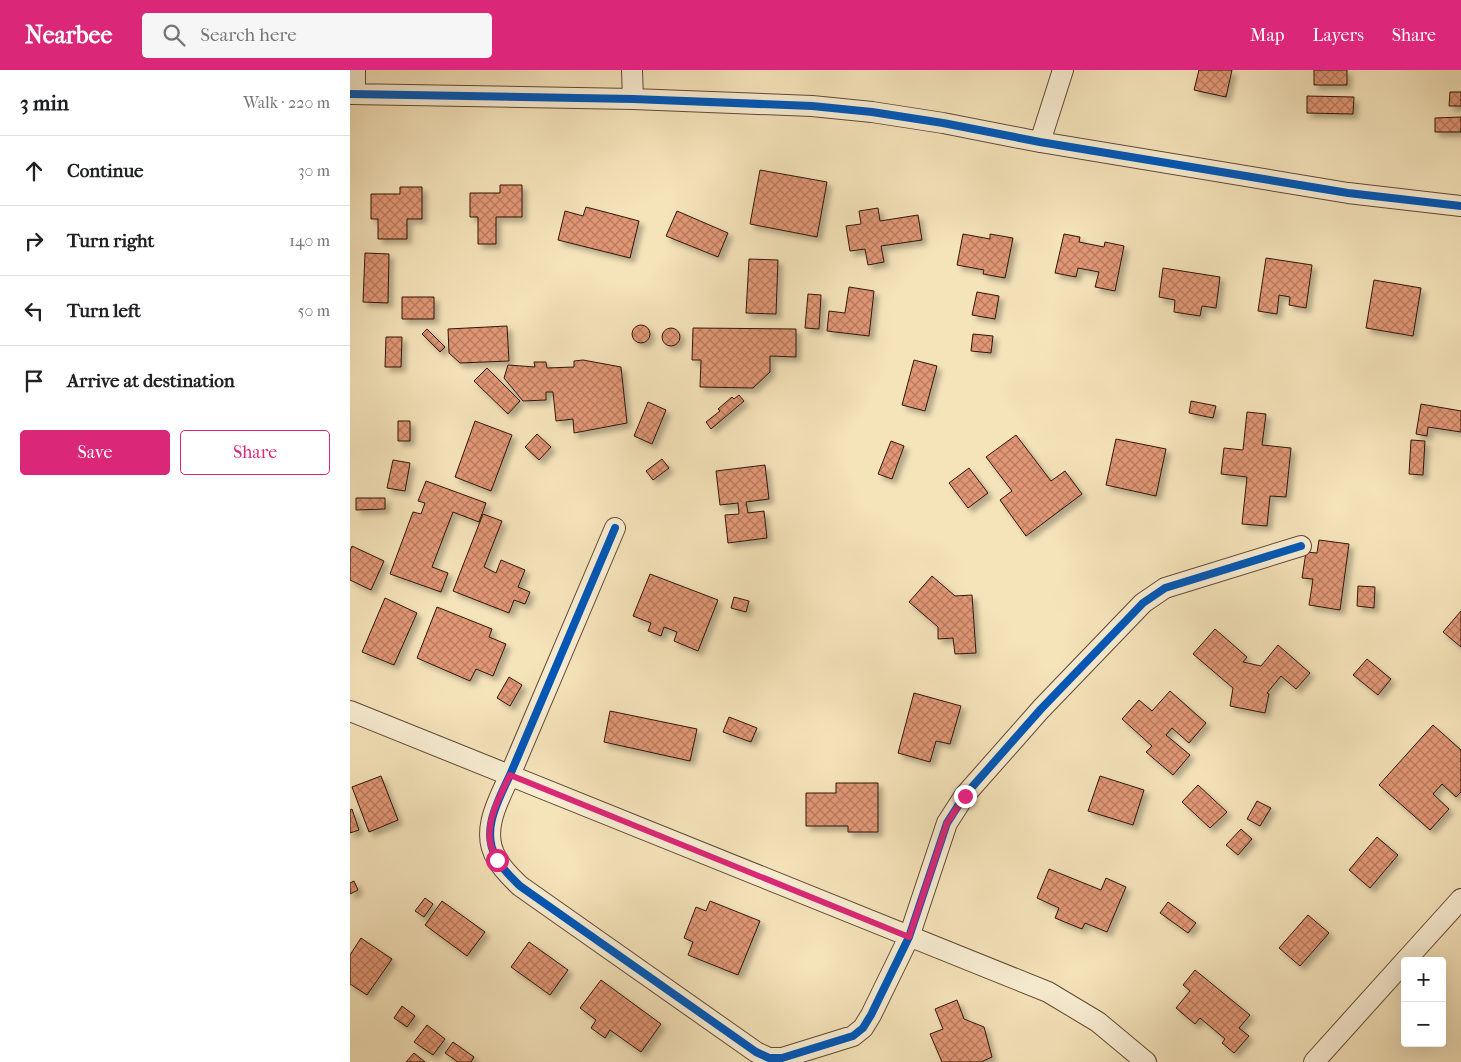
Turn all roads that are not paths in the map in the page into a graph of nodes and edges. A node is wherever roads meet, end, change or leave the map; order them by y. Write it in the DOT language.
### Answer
graph roads {
  1 [pos="355,70"];
  2 [pos="632,70"];
  3 [pos="1063,70"];
  4 [pos="352,94"];
  5 [pos="632,99"];
  6 [pos="1040,142"];
  7 [pos="1461,206"];
  8 [pos="615,528"];
  9 [pos="1301,546"];
  10 [pos="350,712"];
  11 [pos="510,775"];
  12 [pos="1461,899"];
  13 [pos="909,937"];
  14 [pos="1409,957"];
  15 [pos="1401,965"];
  16 [pos="1146,1062"];
  17 [pos="1314,1062"];
  1 -- 4 [label="street"];
  2 -- 5 [label="street"];
  3 -- 6 [label="street"];
  4 -- 5 [label="street"];
  5 -- 6 [label="street"];
  6 -- 7 [label="street"];
  8 -- 11 [label="street"];
  9 -- 13 [label="street"];
  10 -- 11 [label="street"];
  11 -- 13 [label="street"];
  11 -- 13 [label="street"];
  12 -- 14 [label="street"];
  13 -- 16 [label="street"];
  15 -- 17 [label="street"];
}
